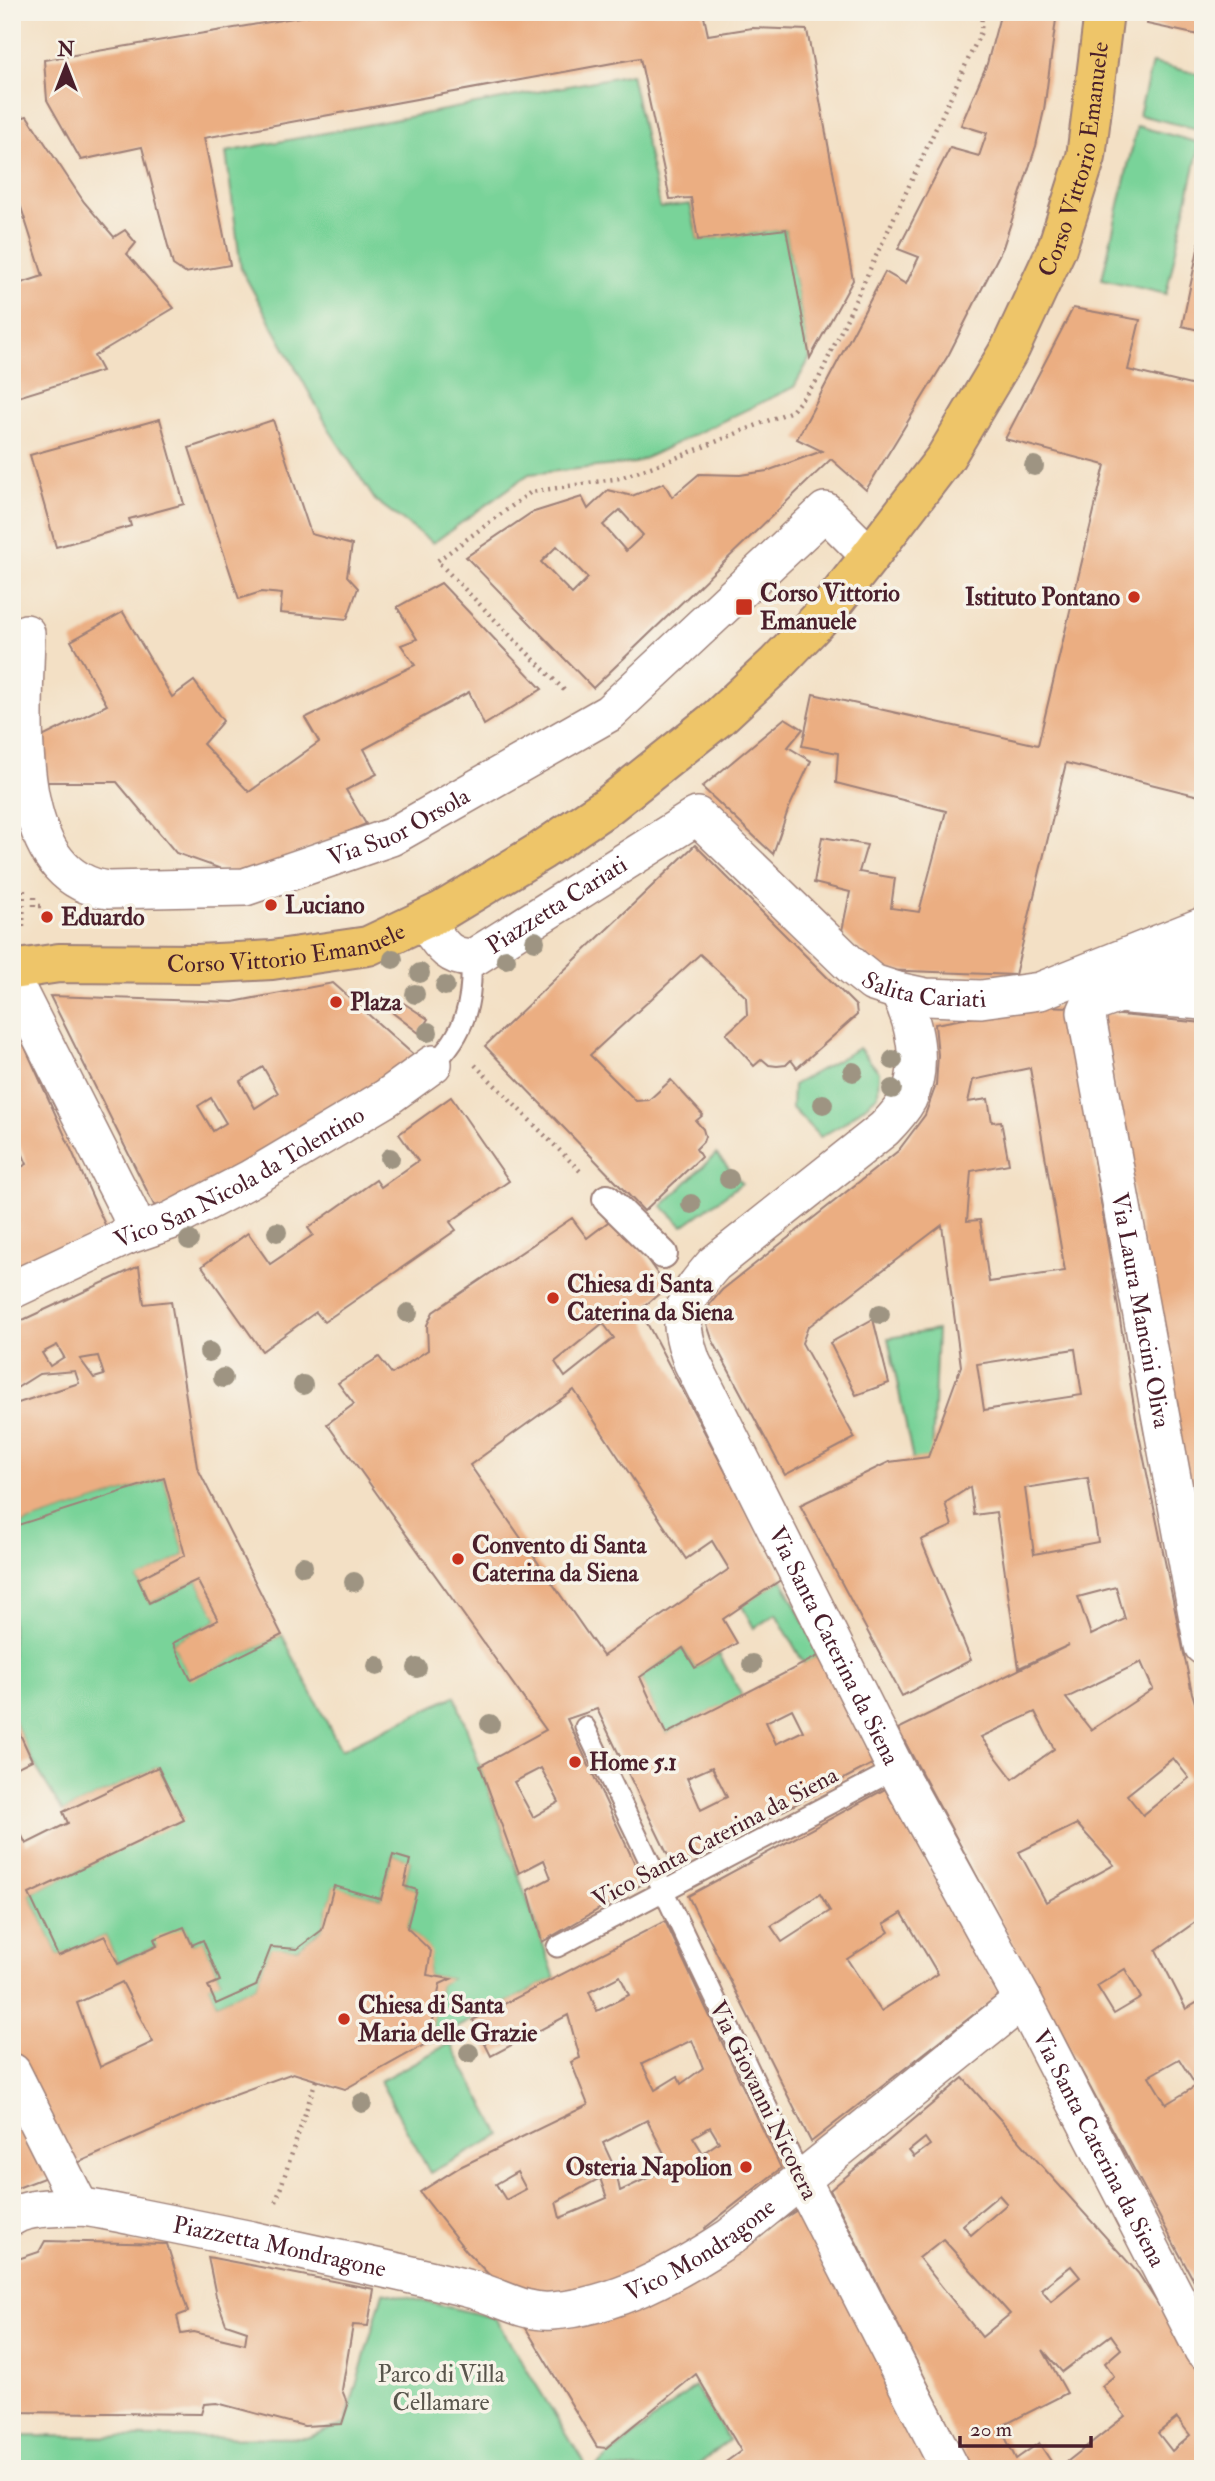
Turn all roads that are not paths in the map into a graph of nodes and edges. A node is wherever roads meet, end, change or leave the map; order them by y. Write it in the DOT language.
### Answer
graph roads {
  1 [pos="1104,12"];
  2 [pos="870,556"];
  3 [pos="26,633"];
  4 [pos="697,816"];
  5 [pos="424,920"];
  6 [pos="1203,926"];
  7 [pos="471,957"];
  8 [pos="1203,964"];
  9 [pos="12,970"];
  10 [pos="12,979"];
  11 [pos="898,991"];
  12 [pos="1116,994"];
  13 [pos="1203,1002"];
  14 [pos="443,1054"];
  15 [pos="607,1199"];
  16 [pos="129,1235"];
  17 [pos="663,1254"];
  18 [pos="12,1290"];
  19 [pos="1203,1647"];
  20 [pos="586,1727"];
  21 [pos="896,1769"];
  22 [pos="664,1892"];
  23 [pos="557,1947"];
  24 [pos="1023,2000"];
  25 [pos="12,2072"];
  26 [pos="802,2180"];
  27 [pos="80,2207"];
  28 [pos="12,2217"];
  29 [pos="476,2291"];
  30 [pos="1203,2350"];
  31 [pos="950,2469"];
  1 -- 2 [label="main road, Corso Vittorio Emanuele"];
  2 -- 3 [label="street, Via Suor Orsola"];
  2 -- 5 [label="main road, Corso Vittorio Emanuele"];
  4 -- 7 [label="street, Piazzetta Cariati"];
  4 -- 11 [label="street, Salita Cariati"];
  5 -- 7 [label="street, Piazzetta Cariati"];
  5 -- 9 [label="main road, Corso Vittorio Emanuele"];
  6 -- 11 [label="street, Salita Cariati"];
  7 -- 14 [label="lane"];
  8 -- 12 [label="street"];
  10 -- 16 [label="street"];
  11 -- 21 [label="street, Via Santa Caterina da Siena"];
  12 -- 13 [label="street"];
  12 -- 19 [label="street, Via Laura Mancini Oliva"];
  14 -- 16 [label="street, Vico San Nicola da Tolentino"];
  15 -- 17 [label="street"];
  16 -- 18 [label="street, Vico San Nicola da Tolentino"];
  20 -- 22 [label="lane, Via Giovanni Nicotera"];
  21 -- 22 [label="lane, Vico Santa Caterina da Siena"];
  21 -- 24 [label="street, Via Santa Caterina da Siena"];
  22 -- 23 [label="lane, Vico Santa Caterina da Siena"];
  22 -- 26 [label="lane, Via Giovanni Nicotera"];
  24 -- 26 [label="street, Vico Mondragone"];
  24 -- 30 [label="street, Via Santa Caterina da Siena"];
  25 -- 27 [label="street"];
  26 -- 29 [label="street, Vico Mondragone"];
  26 -- 31 [label="street, Via Giovanni Nicotera"];
  27 -- 28 [label="street, Piazzetta Mondragone"];
  27 -- 29 [label="street, Piazzetta Mondragone"];
}
